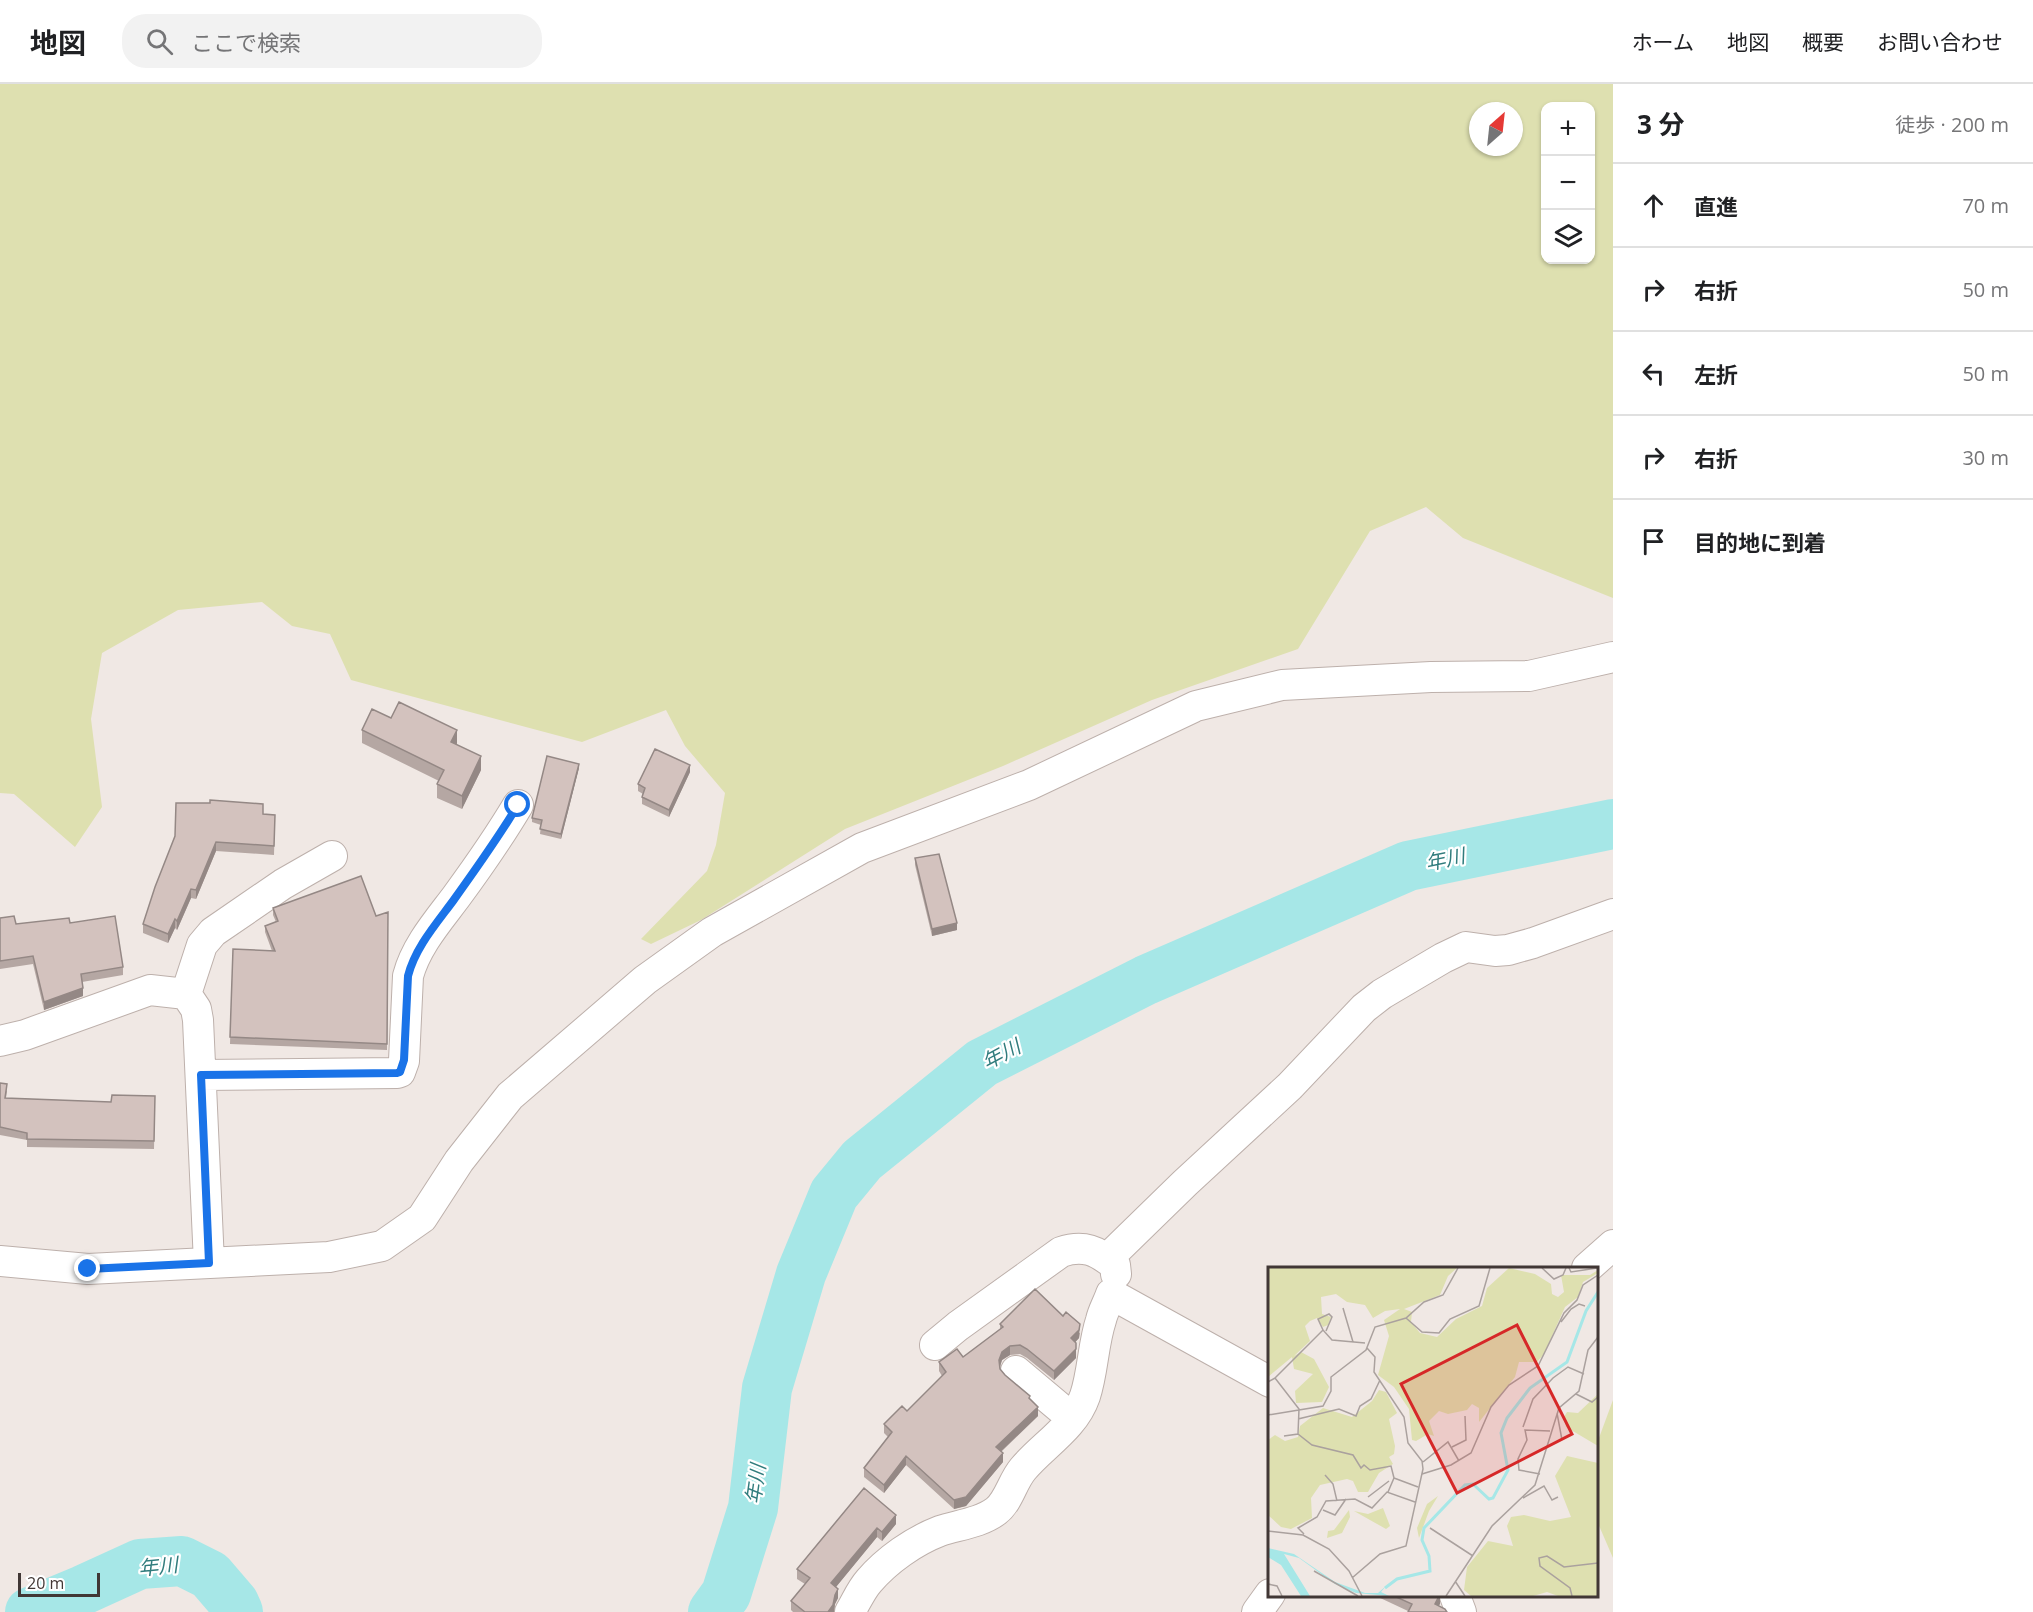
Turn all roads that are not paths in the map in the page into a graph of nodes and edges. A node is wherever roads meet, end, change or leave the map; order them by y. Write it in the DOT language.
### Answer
graph roads {
  1 [pos="1613,657"];
  2 [pos="518,805"];
  3 [pos="332,856"];
  4 [pos="1613,914"];
  5 [pos="186,994"];
  6 [pos="0,1041"];
  7 [pos="201,1075"];
  8 [pos="1613,1245"];
  9 [pos="1107,1259"];
  10 [pos="0,1261"];
  11 [pos="209,1263"];
  12 [pos="1589,1267"];
  13 [pos="1111,1294"];
  14 [pos="935,1345"];
  15 [pos="1017,1371"];
  16 [pos="1268,1381"];
  17 [pos="1072,1418"];
  18 [pos="1268,1596"];
  19 [pos="1455,1597"];
  20 [pos="850,1612"];
  21 [pos="1257,1612"];
  22 [pos="1461,1612"];
  1 -- 11 [label="street"];
  2 -- 7 [label="street"];
  3 -- 5 [label="street"];
  4 -- 9 [label="street"];
  5 -- 6 [label="street"];
  5 -- 7 [label="street"];
  7 -- 11 [label="street"];
  8 -- 12 [label="street"];
  9 -- 13 [label="street"];
  9 -- 14 [label="street"];
  10 -- 11 [label="street"];
  13 -- 16 [label="street"];
  13 -- 17 [label="street"];
  15 -- 17 [label="street"];
  17 -- 20 [label="street"];
  18 -- 21 [label="street"];
  19 -- 22 [label="street"];
}
